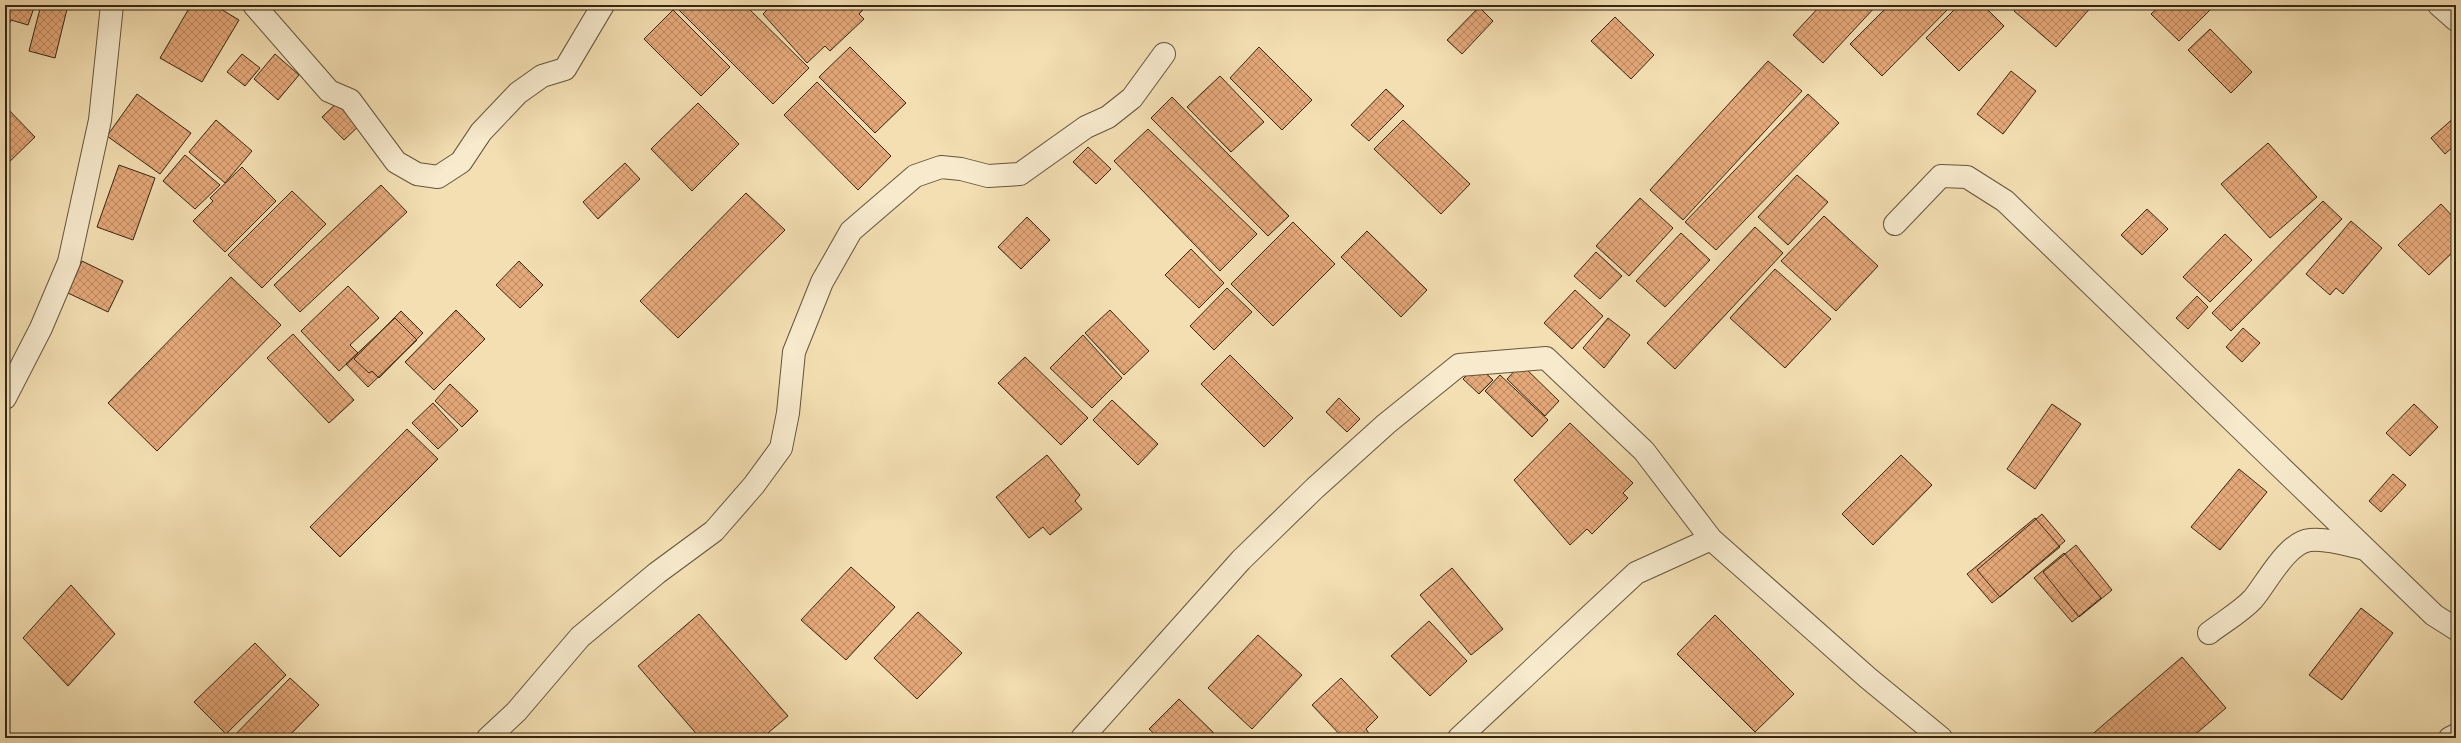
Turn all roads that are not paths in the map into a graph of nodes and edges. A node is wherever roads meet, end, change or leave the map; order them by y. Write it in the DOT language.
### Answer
graph roads {
  1 [pos="112,5"];
  2 [pos="254,5"];
  3 [pos="603,5"];
  4 [pos="2439,5"];
  5 [pos="2456,20"];
  6 [pos="1164,54"];
  7 [pos="1896,224"];
  8 [pos="5,398"];
  9 [pos="1711,539"];
  10 [pos="2365,549"];
  11 [pos="2456,629"];
  12 [pos="2209,633"];
  13 [pos="2456,735"];
  14 [pos="488,738"];
  15 [pos="1082,738"];
  16 [pos="1459,738"];
  17 [pos="1941,738"];
  18 [pos="2450,738"];
  1 -- 8 [label="street"];
  2 -- 3 [label="street"];
  4 -- 5 [label="street"];
  6 -- 14 [label="street"];
  7 -- 10 [label="street"];
  9 -- 15 [label="street"];
  9 -- 16 [label="street"];
  9 -- 17 [label="street"];
  10 -- 11 [label="street"];
  10 -- 12 [label="street"];
  13 -- 18 [label="street"];
}
